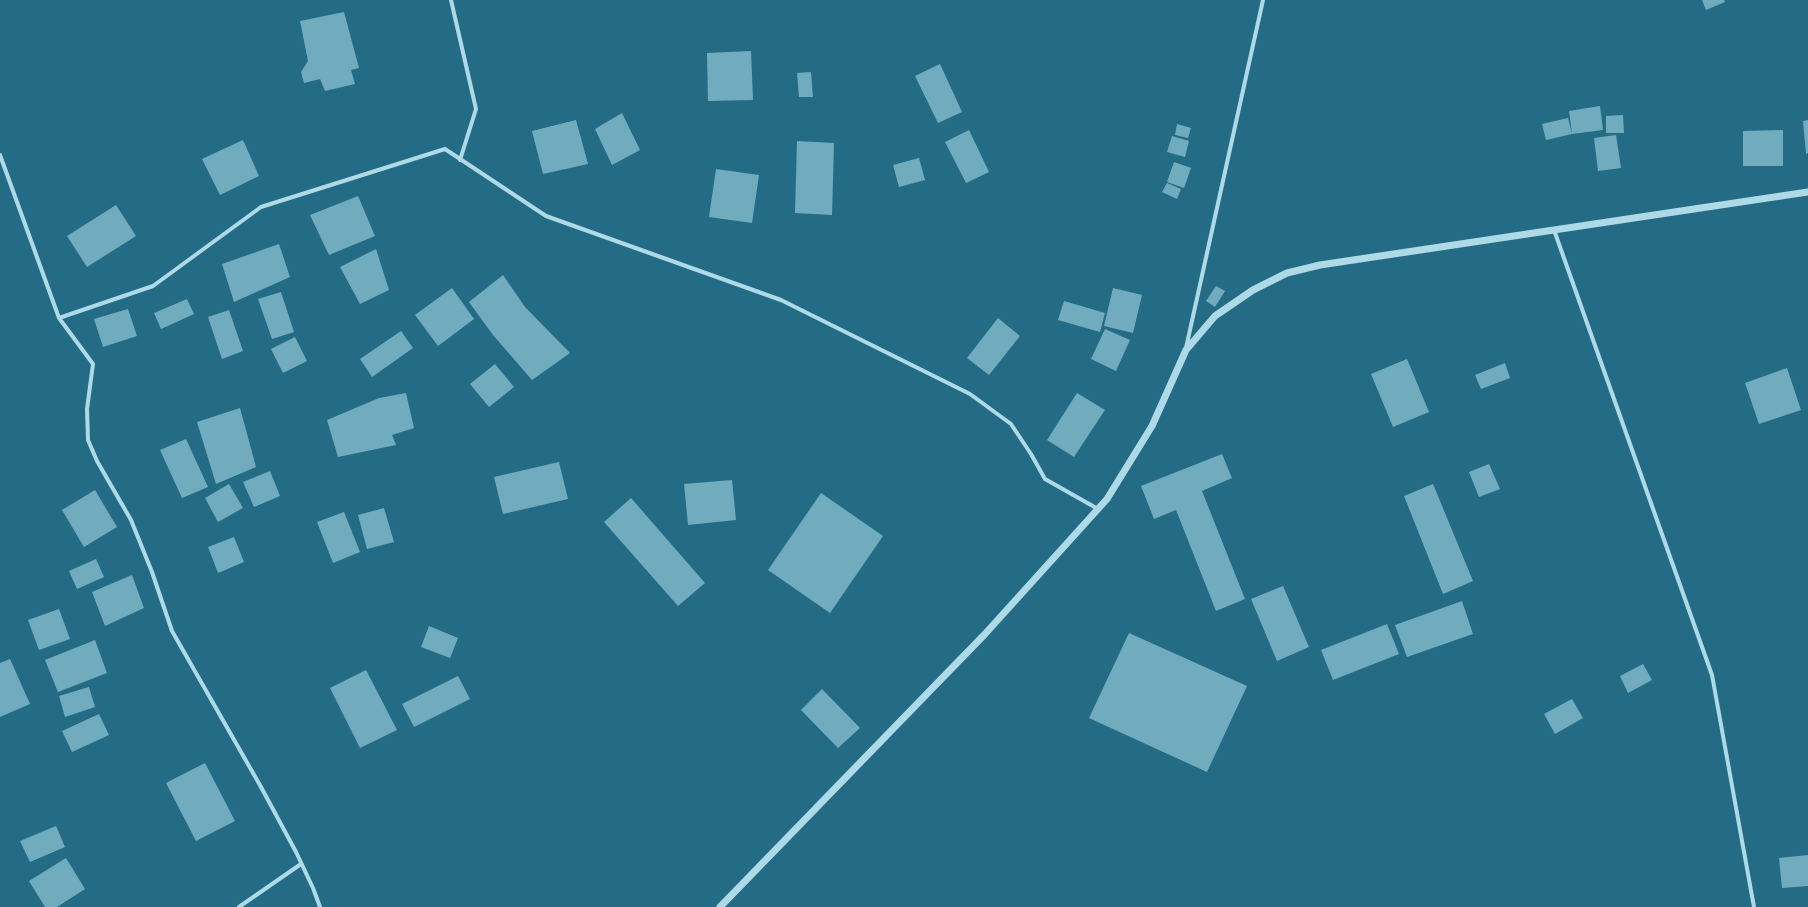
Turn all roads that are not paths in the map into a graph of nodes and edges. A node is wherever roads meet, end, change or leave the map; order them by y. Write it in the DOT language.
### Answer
graph roads {
  1 [pos="452,0"];
  2 [pos="1263,0"];
  3 [pos="0,155"];
  4 [pos="460,160"];
  5 [pos="1808,192"];
  6 [pos="1554,230"];
  7 [pos="60,318"];
  8 [pos="1186,350"];
  9 [pos="1098,509"];
  10 [pos="301,864"];
  11 [pos="239,907"];
  12 [pos="320,907"];
  13 [pos="720,907"];
  14 [pos="1754,907"];
  1 -- 4 [label="street"];
  2 -- 8 [label="street"];
  3 -- 7 [label="street"];
  4 -- 7 [label="street"];
  4 -- 9 [label="street"];
  5 -- 6 [label="street"];
  6 -- 8 [label="street"];
  6 -- 14 [label="street"];
  7 -- 10 [label="street"];
  8 -- 9 [label="street"];
  9 -- 13 [label="street"];
  10 -- 11 [label="street"];
  10 -- 12 [label="street"];
}
